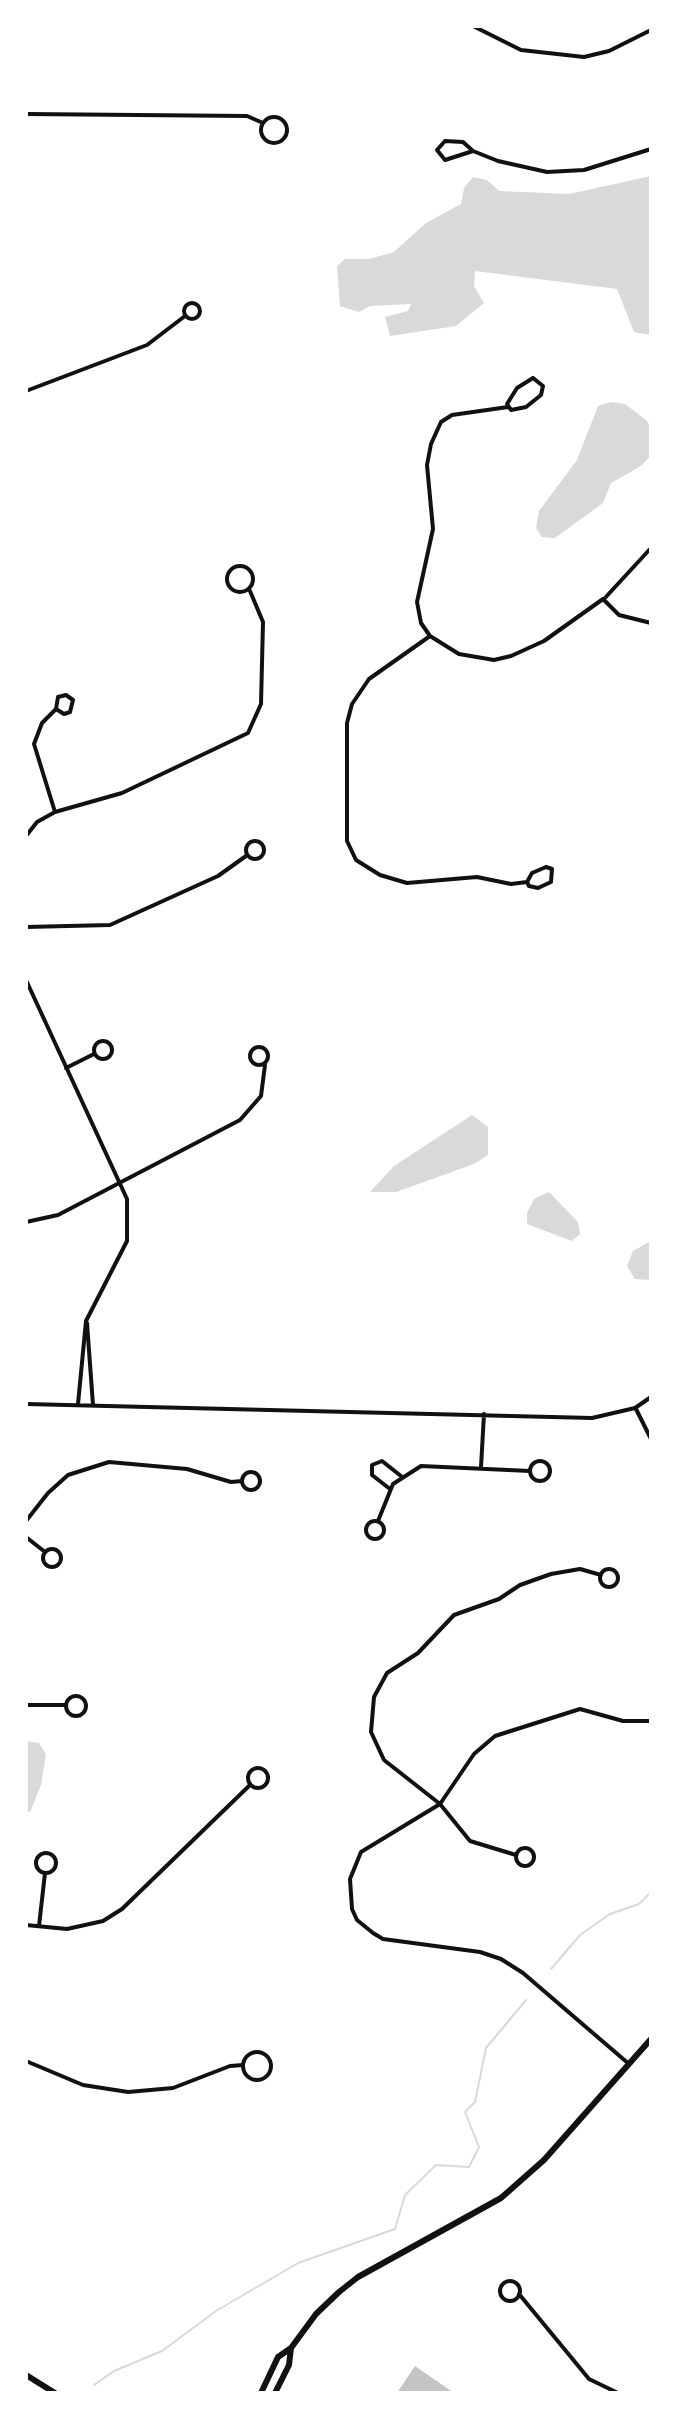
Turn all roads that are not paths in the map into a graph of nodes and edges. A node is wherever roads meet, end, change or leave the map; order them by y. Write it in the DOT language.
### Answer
graph roads {
  1 [pos="473,26"];
  2 [pos="651,30"];
  3 [pos="26,114"];
  4 [pos="263,123"];
  5 [pos="651,149"];
  6 [pos="473,151"];
  7 [pos="185,316"];
  8 [pos="26,391"];
  9 [pos="508,407"];
  10 [pos="651,548"];
  11 [pos="250,591"];
  12 [pos="603,599"];
  13 [pos="651,623"];
  14 [pos="430,636"];
  15 [pos="56,709"];
  16 [pos="55,812"];
  17 [pos="26,836"];
  18 [pos="246,856"];
  19 [pos="527,882"];
  20 [pos="26,927"];
  21 [pos="26,980"];
  22 [pos="94,1054"];
  23 [pos="265,1065"];
  24 [pos="66,1068"];
  25 [pos="122,1182"];
  26 [pos="26,1222"];
  27 [pos="87,1319"];
  28 [pos="651,1397"];
  29 [pos="26,1404"];
  30 [pos="78,1404"];
  31 [pos="93,1405"];
  32 [pos="635,1408"];
  33 [pos="484,1414"];
  34 [pos="651,1439"];
  35 [pos="481,1468"];
  36 [pos="530,1471"];
  37 [pos="401,1476"];
  38 [pos="242,1481"];
  39 [pos="390,1489"];
  40 [pos="26,1521"];
  41 [pos="378,1521"];
  42 [pos="26,1537"];
  43 [pos="45,1552"];
  44 [pos="601,1575"];
  45 [pos="26,1705"];
  46 [pos="66,1705"];
  47 [pos="651,1721"];
  48 [pos="250,1785"];
  49 [pos="440,1804"];
  50 [pos="516,1855"];
  51 [pos="45,1873"];
  52 [pos="26,1925"];
  53 [pos="39,1927"];
  54 [pos="651,2039"];
  55 [pos="26,2061"];
  56 [pos="243,2065"];
  57 [pos="629,2065"];
  58 [pos="519,2294"];
  59 [pos="291,2348"];
  60 [pos="27,2377"];
  61 [pos="55,2393"];
  62 [pos="261,2393"];
  63 [pos="275,2393"];
  64 [pos="618,2393"];
  1 -- 2 [label="street"];
  3 -- 4 [label="street"];
  4 -- 4 [label="street"];
  5 -- 6 [label="street"];
  6 -- 6 [label="street"];
  7 -- 7 [label="street"];
  7 -- 8 [label="street"];
  9 -- 9 [label="street"];
  9 -- 14 [label="street"];
  10 -- 12 [label="street"];
  11 -- 11 [label="street"];
  11 -- 16 [label="street"];
  12 -- 13 [label="street"];
  12 -- 14 [label="street"];
  14 -- 19 [label="street"];
  15 -- 15 [label="street"];
  15 -- 16 [label="street"];
  16 -- 17 [label="street"];
  18 -- 18 [label="street"];
  18 -- 20 [label="street"];
  19 -- 19 [label="street"];
  21 -- 24 [label="street"];
  22 -- 22 [label="street"];
  22 -- 24 [label="street"];
  23 -- 23 [label="street"];
  23 -- 25 [label="street"];
  24 -- 25 [label="street"];
  25 -- 26 [label="street"];
  25 -- 27 [label="street"];
  27 -- 30 [label="street"];
  27 -- 31 [label="street"];
  28 -- 32 [label="street"];
  29 -- 30 [label="street"];
  30 -- 31 [label="street"];
  31 -- 33 [label="street"];
  32 -- 33 [label="street"];
  32 -- 34 [label="street"];
  33 -- 35 [label="street"];
  35 -- 36 [label="street"];
  35 -- 37 [label="street"];
  36 -- 36 [label="street"];
  37 -- 39 [label="street"];
  37 -- 39 [label="street"];
  38 -- 38 [label="street"];
  38 -- 40 [label="street"];
  39 -- 41 [label="street"];
  41 -- 41 [label="street"];
  42 -- 43 [label="street"];
  43 -- 43 [label="street"];
  44 -- 44 [label="street"];
  44 -- 49 [label="street"];
  45 -- 46 [label="street"];
  46 -- 46 [label="street"];
  47 -- 49 [label="street"];
  48 -- 48 [label="street"];
  48 -- 53 [label="street"];
  49 -- 50 [label="street"];
  49 -- 57 [label="street"];
  50 -- 50 [label="street"];
  51 -- 51 [label="street"];
  51 -- 53 [label="street"];
  52 -- 53 [label="street"];
  54 -- 57 [label="main road"];
  55 -- 56 [label="street"];
  56 -- 56 [label="street"];
  57 -- 59 [label="main road"];
  58 -- 58 [label="street"];
  58 -- 64 [label="street"];
  59 -- 62 [label="main road"];
  59 -- 63 [label="main road"];
  60 -- 61 [label="main road"];
}
